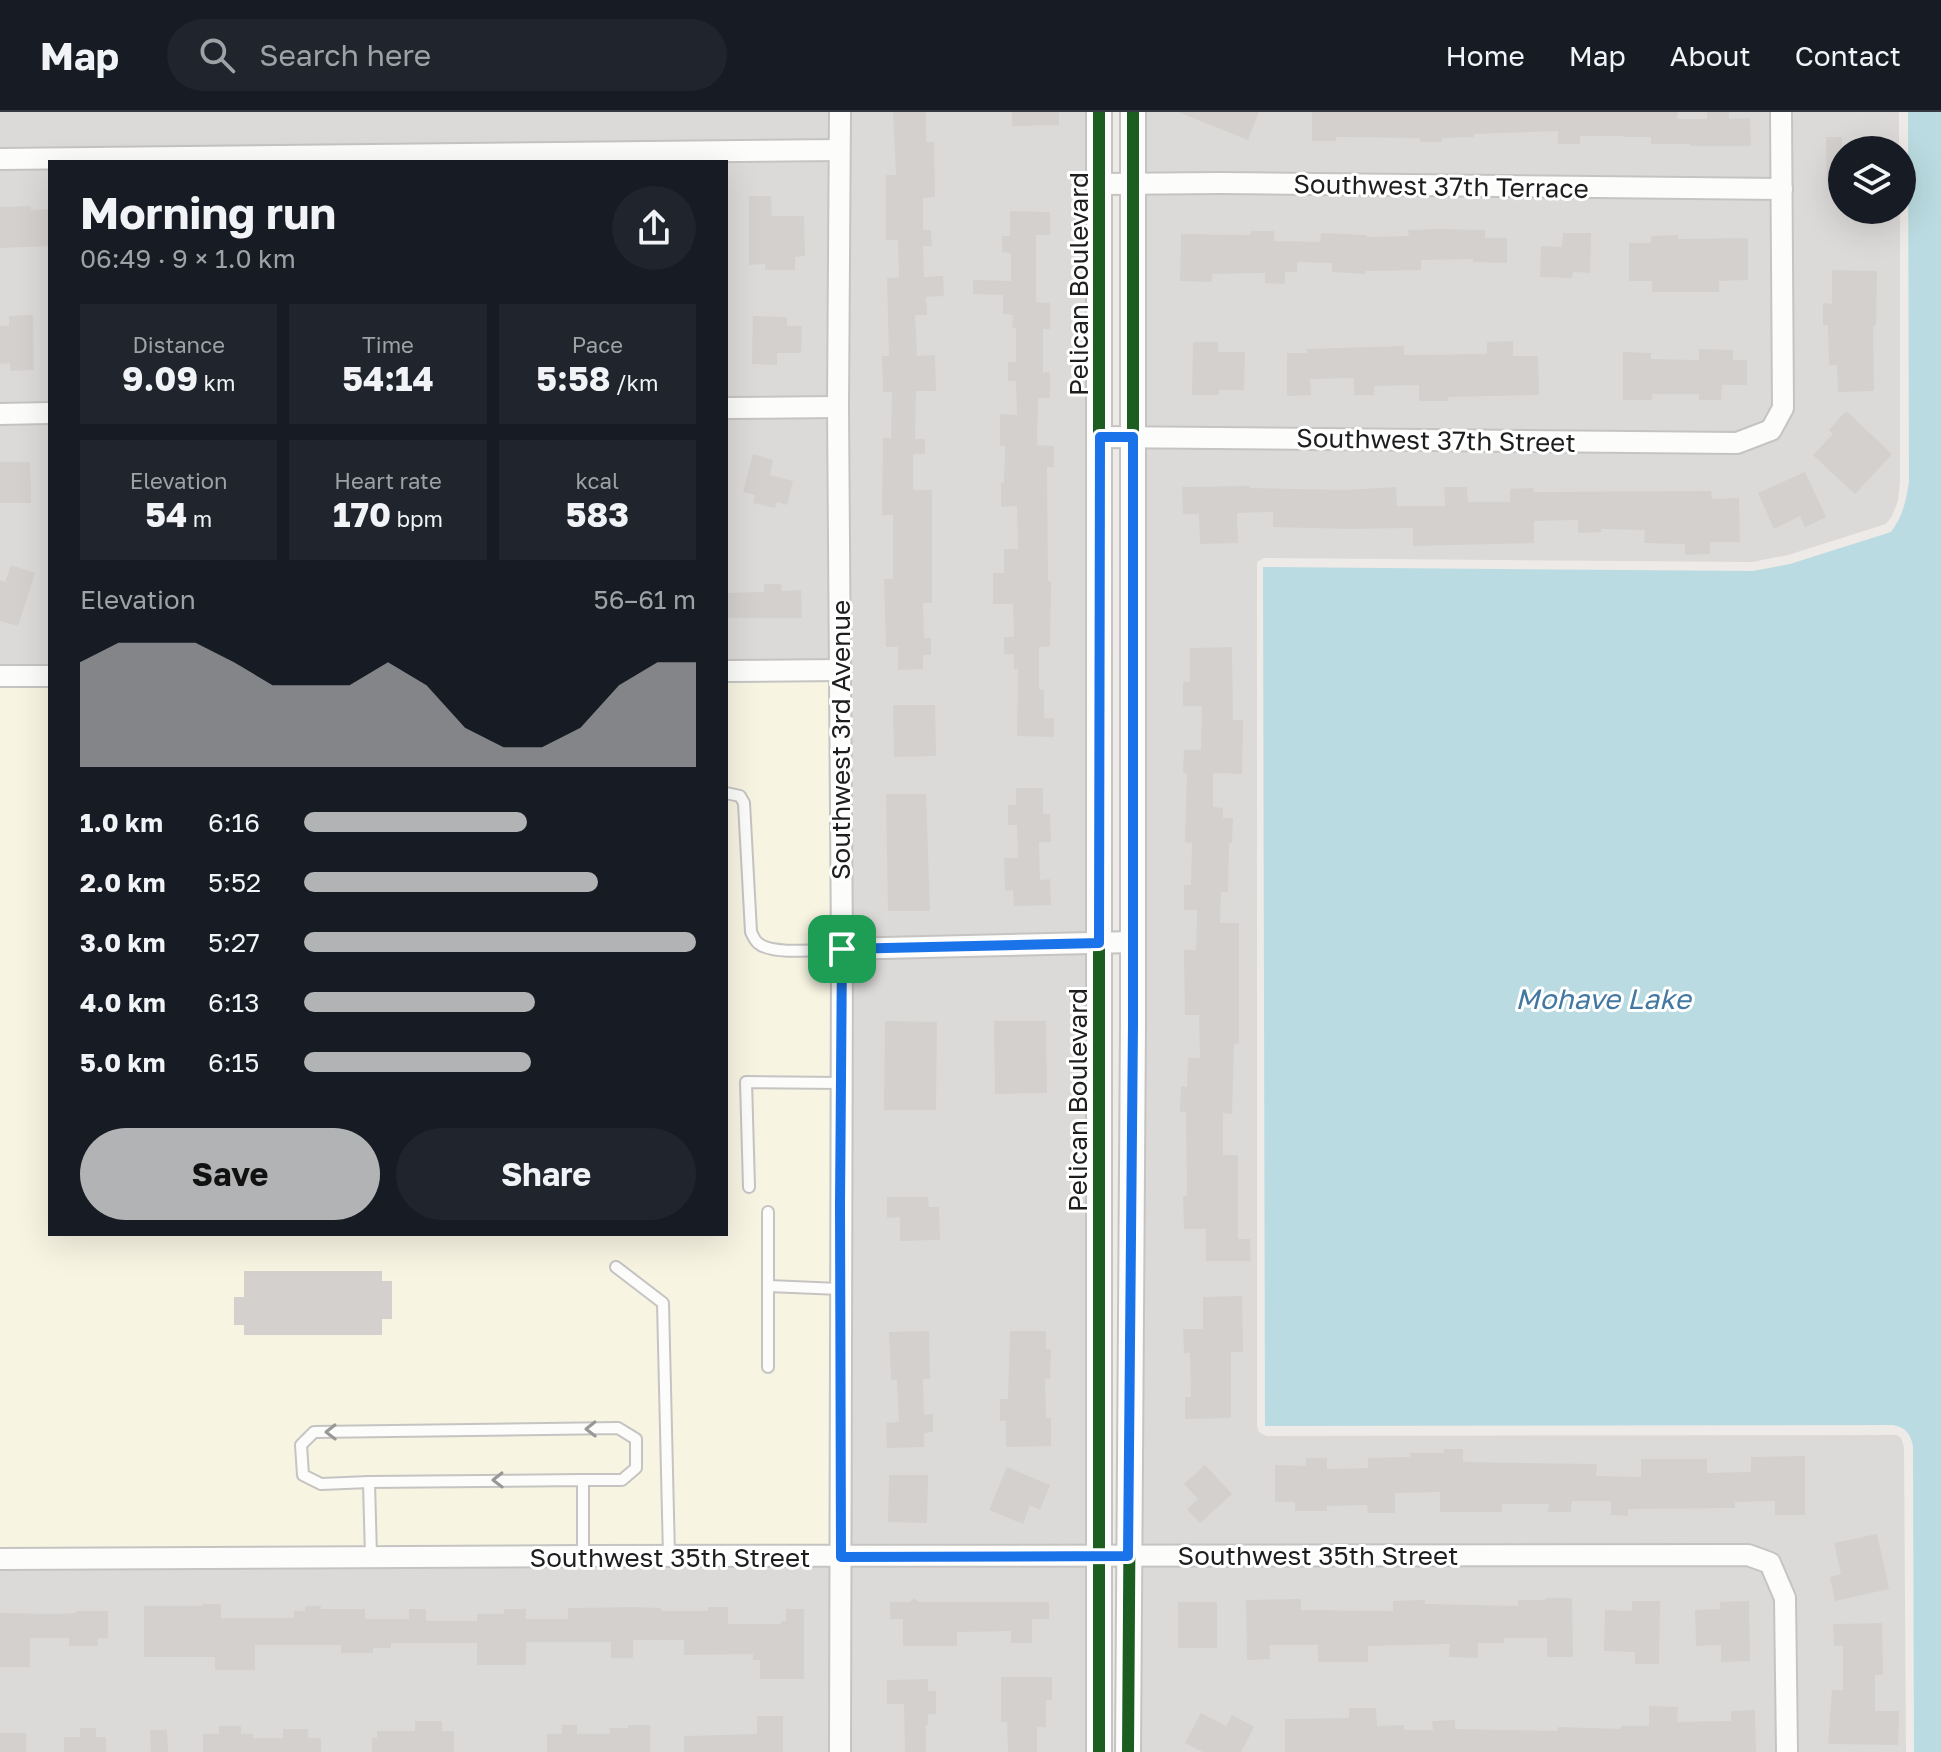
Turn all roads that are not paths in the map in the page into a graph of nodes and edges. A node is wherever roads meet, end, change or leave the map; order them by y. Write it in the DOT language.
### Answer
graph roads {
  1 [pos="840,112"];
  2 [pos="1099,112"];
  3 [pos="1133,112"];
  4 [pos="1781,112"];
  5 [pos="838,150"];
  6 [pos="0,159"];
  7 [pos="1134,183"];
  8 [pos="1100,184"];
  9 [pos="1782,189"];
  10 [pos="838,407"];
  11 [pos="728,408"];
  12 [pos="48,413"];
  13 [pos="0,414"];
  14 [pos="1100,437"];
  15 [pos="1133,437"];
  16 [pos="840,670"];
  17 [pos="728,671"];
  18 [pos="0,676"];
  19 [pos="48,676"];
  20 [pos="728,793"];
  21 [pos="1133,942"];
  22 [pos="1099,943"];
  23 [pos="842,949"];
  24 [pos="840,1083"];
  25 [pos="749,1187"];
  26 [pos="768,1212"];
  27 [pos="616,1267"];
  28 [pos="768,1286"];
  29 [pos="840,1289"];
  30 [pos="768,1367"];
  31 [pos="583,1480"];
  32 [pos="369,1482"];
  33 [pos="583,1556"];
  34 [pos="669,1556"];
  35 [pos="1128,1556"];
  36 [pos="371,1557"];
  37 [pos="841,1557"];
  38 [pos="1098,1557"];
  39 [pos="0,1559"];
  40 [pos="840,1752"];
  41 [pos="1099,1752"];
  42 [pos="1128,1752"];
  43 [pos="1787,1752"];
  1 -- 5 [label="street, Southwest 3rd Avenue"];
  2 -- 8 [label="street, Pelican Boulevard"];
  3 -- 7 [label="street"];
  4 -- 9 [label="street"];
  5 -- 6 [label="street"];
  5 -- 10 [label="street, Southwest 3rd Avenue"];
  7 -- 8 [label="street, Southwest 37th Terrace"];
  7 -- 9 [label="street, Southwest 37th Terrace"];
  7 -- 15 [label="street"];
  8 -- 14 [label="street, Pelican Boulevard"];
  9 -- 15 [label="street, Southwest 37th Street"];
  10 -- 11 [label="street"];
  10 -- 16 [label="street, Southwest 3rd Avenue"];
  12 -- 13 [label="street"];
  14 -- 15 [label="street, Southwest 37th Street"];
  14 -- 22 [label="street, Pelican Boulevard"];
  15 -- 21 [label="street"];
  16 -- 17 [label="street"];
  16 -- 23 [label="street, Southwest 3rd Avenue"];
  18 -- 19 [label="street"];
  20 -- 23 [label="lane"];
  21 -- 22 [label="street"];
  21 -- 35 [label="street"];
  22 -- 23 [label="street"];
  22 -- 38 [label="street, Pelican Boulevard"];
  23 -- 24 [label="street, Southwest 3rd Avenue"];
  24 -- 25 [label="lane"];
  24 -- 29 [label="street, Southwest 3rd Avenue"];
  26 -- 28 [label="lane"];
  27 -- 34 [label="lane"];
  28 -- 29 [label="lane"];
  28 -- 30 [label="lane"];
  29 -- 37 [label="street, Southwest 3rd Avenue"];
  31 -- 32 [label="lane, one-way"];
  31 -- 32 [label="lane, one-way"];
  31 -- 33 [label="lane"];
  32 -- 36 [label="lane"];
  33 -- 34 [label="street, Southwest 35th Street"];
  33 -- 36 [label="street, Southwest 35th Street"];
  34 -- 37 [label="street, Southwest 35th Street"];
  35 -- 38 [label="street, Southwest 35th Street"];
  35 -- 42 [label="street"];
  35 -- 43 [label="street, Southwest 35th Street"];
  36 -- 39 [label="street, Southwest 35th Street"];
  37 -- 38 [label="street, Southwest 35th Street"];
  37 -- 40 [label="street, Southwest 3rd Avenue"];
  38 -- 41 [label="street, Pelican Boulevard"];
}
